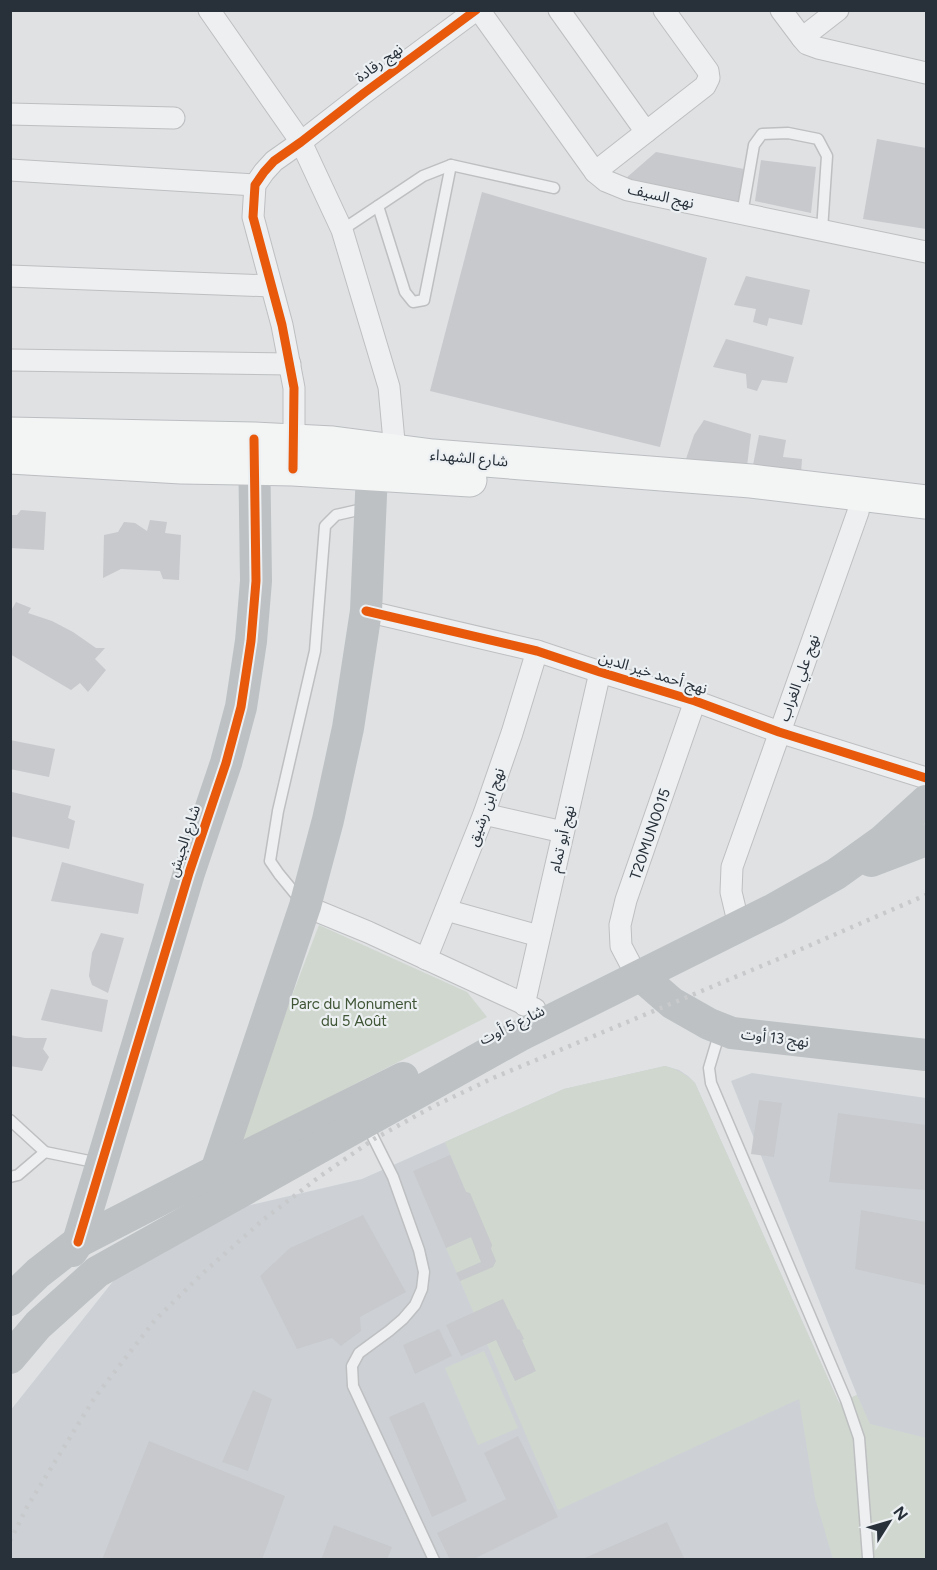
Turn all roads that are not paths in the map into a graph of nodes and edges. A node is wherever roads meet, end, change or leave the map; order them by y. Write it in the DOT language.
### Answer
graph roads {
  1 [pos="209,10"];
  2 [pos="477,10"];
  3 [pos="559,10"];
  4 [pos="664,10"];
  5 [pos="781,10"];
  6 [pos="838,10"];
  7 [pos="802,38"];
  8 [pos="927,73"];
  9 [pos="10,114"];
  10 [pos="174,118"];
  11 [pos="646,132"];
  12 [pos="301,142"];
  13 [pos="451,165"];
  14 [pos="10,170"];
  15 [pos="595,172"];
  16 [pos="255,185"];
  17 [pos="554,188"];
  18 [pos="378,206"];
  19 [pos="742,214"];
  20 [pos="342,230"];
  21 [pos="822,230"];
  22 [pos="927,252"];
  23 [pos="10,276"];
  24 [pos="271,286"];
  25 [pos="10,360"];
  26 [pos="290,364"];
  27 [pos="10,434"];
  28 [pos="255,454"];
  29 [pos="294,455"];
  30 [pos="10,457"];
  31 [pos="384,462"];
  32 [pos="927,502"];
  33 [pos="859,503"];
  34 [pos="371,507"];
  35 [pos="927,521"];
  36 [pos="366,611"];
  37 [pos="537,651"];
  38 [pos="600,672"];
  39 [pos="695,701"];
  40 [pos="779,732"];
  41 [pos="926,778"];
  42 [pos="927,801"];
  43 [pos="484,814"];
  44 [pos="563,832"];
  45 [pos="927,840"];
  46 [pos="836,874"];
  47 [pos="306,906"];
  48 [pos="446,910"];
  49 [pos="736,913"];
  50 [pos="540,936"];
  51 [pos="426,959"];
  52 [pos="636,971"];
  53 [pos="532,1008"];
  54 [pos="721,1028"];
  55 [pos="927,1055"];
  56 [pos="10,1120"];
  57 [pos="365,1122"];
  58 [pos="45,1152"];
  59 [pos="102,1163"];
  60 [pos="216,1171"];
  61 [pos="10,1177"];
  62 [pos="78,1242"];
  63 [pos="10,1300"];
  64 [pos="10,1350"];
  65 [pos="10,1358"];
  66 [pos="868,1557"];
  67 [pos="434,1560"];
  1 -- 12 [label="street"];
  2 -- 12 [label="street, نهج رقادة"];
  2 -- 15 [label="street, نهج السيف"];
  3 -- 11 [label="street"];
  4 -- 11 [label="street"];
  5 -- 7 [label="street"];
  6 -- 7 [label="street"];
  7 -- 8 [label="street"];
  9 -- 10 [label="street"];
  11 -- 15 [label="street"];
  12 -- 16 [label="street, نهج رقادة"];
  12 -- 20 [label="street"];
  13 -- 17 [label="lane"];
  13 -- 18 [label="lane"];
  13 -- 18 [label="lane"];
  14 -- 16 [label="street"];
  15 -- 19 [label="street, نهج السيف"];
  16 -- 24 [label="street"];
  18 -- 20 [label="lane"];
  19 -- 21 [label="street, نهج السيف"];
  19 -- 21 [label="lane"];
  20 -- 31 [label="street"];
  21 -- 22 [label="street, نهج السيف"];
  23 -- 24 [label="street"];
  24 -- 26 [label="street"];
  25 -- 26 [label="street"];
  26 -- 29 [label="street"];
  27 -- 28 [label="main road, شارع الشهداء"];
  28 -- 29 [label="main road, شارع الشهداء"];
  28 -- 30 [label="main road, شارع الشهداء"];
  28 -- 59 [label="main road, شارع الجيش"];
  29 -- 31 [label="main road, شارع الشهداء"];
  31 -- 33 [label="main road, شارع الشهداء"];
  31 -- 34 [label="main road"];
  32 -- 33 [label="main road, شارع الشهداء"];
  33 -- 35 [label="main road, شارع الشهداء"];
  33 -- 40 [label="street, نهج علي الغراب"];
  34 -- 36 [label="main road"];
  34 -- 47 [label="lane"];
  36 -- 37 [label="street, نهج أحمد خير الدين"];
  36 -- 47 [label="main road"];
  37 -- 38 [label="street, نهج أحمد خير الدين"];
  37 -- 43 [label="street, نهج ابن رشيق"];
  38 -- 39 [label="street, نهج أحمد خير الدين"];
  38 -- 44 [label="street, نهج أبو تمام"];
  39 -- 40 [label="street, نهج أحمد خير الدين"];
  39 -- 52 [label="street, T20MUN0015"];
  40 -- 41 [label="street, نهج أحمد خير الدين"];
  40 -- 49 [label="street, نهج علي الغراب"];
  41 -- 49 [label="main road, شارع 5 أوت"];
  42 -- 46 [label="main road, شارع 5 أوت"];
  43 -- 44 [label="street"];
  43 -- 48 [label="street, نهج ابن رشيق"];
  44 -- 50 [label="street, نهج أبو تمام"];
  45 -- 46 [label="main road"];
  46 -- 52 [label="main road, شارع 5 أوت"];
  47 -- 51 [label="street"];
  47 -- 60 [label="main road"];
  48 -- 50 [label="street"];
  48 -- 51 [label="street, نهج ابن رشيق"];
  49 -- 52 [label="main road, شارع 5 أوت"];
  50 -- 53 [label="street, نهج أبو تمام"];
  51 -- 53 [label="street"];
  52 -- 53 [label="main road, شارع 5 أوت"];
  52 -- 54 [label="main road, نهج 13 أوت"];
  52 -- 57 [label="main road, شارع 5 أوت"];
  53 -- 60 [label="main road, شارع 5 أوت"];
  54 -- 55 [label="main road, نهج 13 أوت"];
  54 -- 66 [label="lane"];
  56 -- 58 [label="lane"];
  57 -- 65 [label="main road, شارع 5 أوت"];
  57 -- 67 [label="lane"];
  58 -- 59 [label="lane"];
  58 -- 61 [label="lane"];
  59 -- 62 [label="main road, شارع الجيش"];
  60 -- 62 [label="main road, شارع 5 أوت"];
  62 -- 63 [label="main road"];
  62 -- 64 [label="main road, شارع الجيش"];
}
